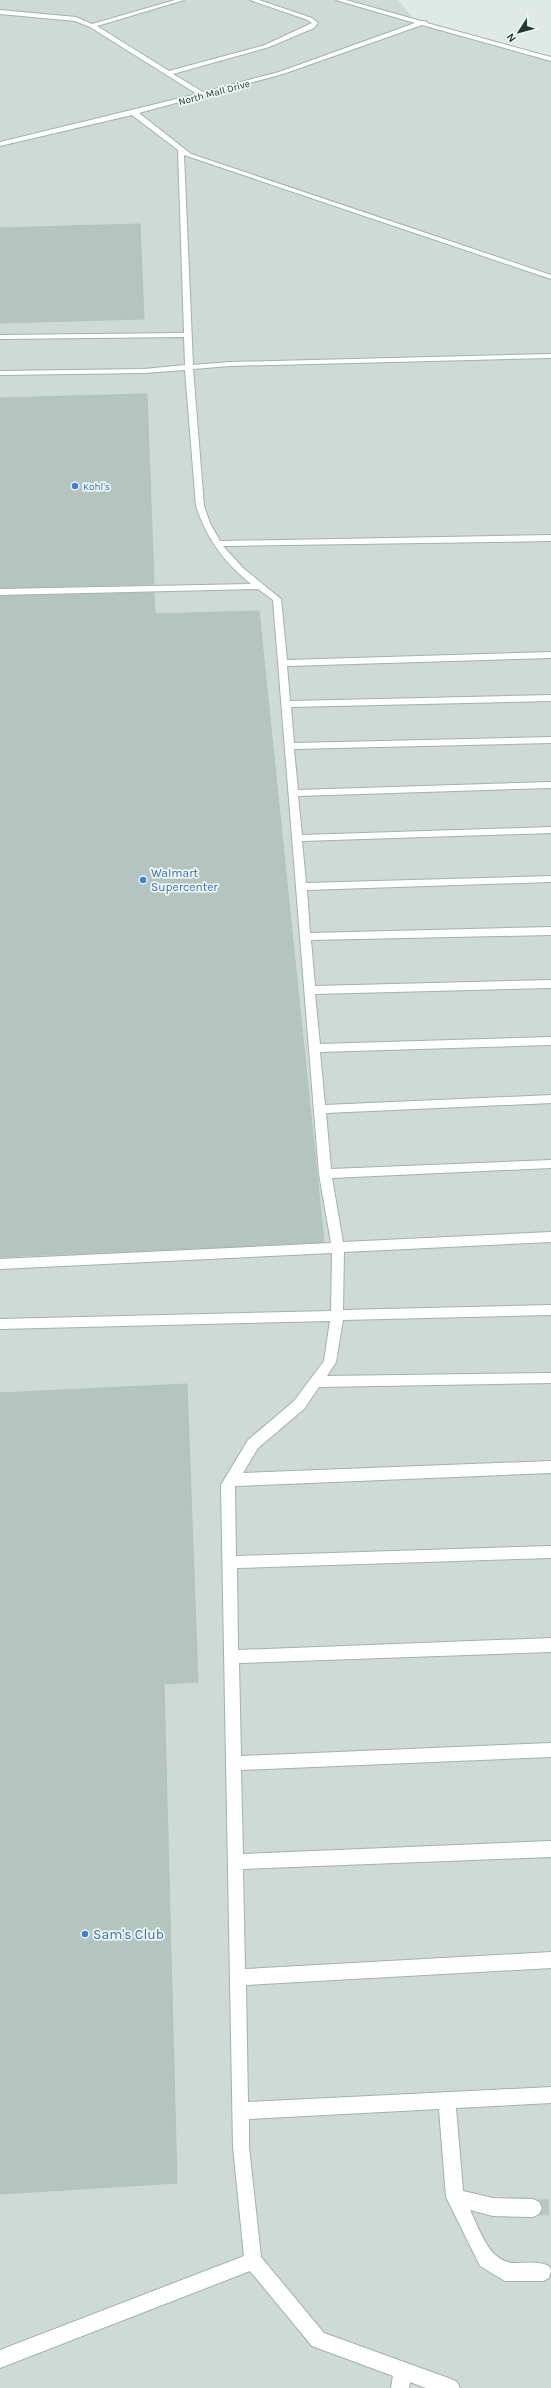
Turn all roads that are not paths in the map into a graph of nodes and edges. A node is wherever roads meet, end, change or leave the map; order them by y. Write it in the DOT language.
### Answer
graph roads {
  1 [pos="181,0"];
  2 [pos="253,0"];
  3 [pos="339,0"];
  4 [pos="0,12"];
  5 [pos="424,22"];
  6 [pos="92,26"];
  7 [pos="551,59"];
  8 [pos="169,73"];
  9 [pos="203,95"];
  10 [pos="134,113"];
  11 [pos="0,144"];
  12 [pos="181,151"];
  13 [pos="551,277"];
  14 [pos="188,335"];
  15 [pos="0,337"];
  16 [pos="551,356"];
  17 [pos="189,367"];
  18 [pos="0,373"];
  19 [pos="551,538"];
  20 [pos="216,544"];
  21 [pos="260,586"];
  22 [pos="0,592"];
  23 [pos="551,655"];
  24 [pos="282,663"];
  25 [pos="551,698"];
  26 [pos="285,704"];
  27 [pos="551,740"];
  28 [pos="289,746"];
  29 [pos="551,785"];
  30 [pos="293,793"];
  31 [pos="551,830"];
  32 [pos="297,838"];
  33 [pos="551,879"];
  34 [pos="301,887"];
  35 [pos="551,931"];
  36 [pos="305,937"];
  37 [pos="551,984"];
  38 [pos="310,990"];
  39 [pos="551,1041"];
  40 [pos="314,1048"];
  41 [pos="551,1099"];
  42 [pos="320,1109"];
  43 [pos="551,1164"];
  44 [pos="325,1174"];
  45 [pos="551,1237"];
  46 [pos="338,1246"];
  47 [pos="0,1264"];
  48 [pos="551,1310"];
  49 [pos="337,1316"];
  50 [pos="0,1324"];
  51 [pos="551,1378"];
  52 [pos="316,1382"];
  53 [pos="551,1467"];
  54 [pos="232,1479"];
  55 [pos="551,1552"];
  56 [pos="230,1562"];
  57 [pos="551,1645"];
  58 [pos="232,1657"];
  59 [pos="551,1750"];
  60 [pos="234,1763"];
  61 [pos="551,1849"];
  62 [pos="236,1862"];
  63 [pos="551,1960"];
  64 [pos="238,1977"];
  65 [pos="551,2095"];
  66 [pos="446,2100"];
  67 [pos="240,2111"];
  68 [pos="455,2198"];
  69 [pos="533,2208"];
  70 [pos="253,2261"];
  71 [pos="543,2272"];
  72 [pos="0,2359"];
  73 [pos="402,2379"];
  74 [pos="451,2388"];
  1 -- 6 [label="street"];
  2 -- 8 [label="street"];
  3 -- 5 [label="street"];
  4 -- 6 [label="street"];
  5 -- 7 [label="street"];
  5 -- 9 [label="street, North Mall Drive"];
  6 -- 8 [label="street"];
  8 -- 9 [label="street"];
  9 -- 10 [label="street, North Mall Drive"];
  10 -- 11 [label="street, North Mall Drive"];
  10 -- 12 [label="street"];
  12 -- 13 [label="street"];
  12 -- 14 [label="street"];
  14 -- 15 [label="street"];
  14 -- 17 [label="street"];
  16 -- 17 [label="street"];
  17 -- 18 [label="street"];
  17 -- 20 [label="street"];
  19 -- 20 [label="street"];
  20 -- 21 [label="street"];
  21 -- 22 [label="street"];
  21 -- 24 [label="street"];
  23 -- 24 [label="street"];
  24 -- 26 [label="street"];
  25 -- 26 [label="street"];
  26 -- 28 [label="street"];
  27 -- 28 [label="street"];
  28 -- 30 [label="street"];
  29 -- 30 [label="street"];
  30 -- 32 [label="street"];
  31 -- 32 [label="street"];
  32 -- 34 [label="street"];
  33 -- 34 [label="street"];
  34 -- 36 [label="street"];
  35 -- 36 [label="street"];
  36 -- 38 [label="street"];
  37 -- 38 [label="street"];
  38 -- 40 [label="street"];
  39 -- 40 [label="street"];
  40 -- 42 [label="street"];
  41 -- 42 [label="street"];
  42 -- 44 [label="street"];
  43 -- 44 [label="street"];
  44 -- 46 [label="street"];
  45 -- 46 [label="street"];
  46 -- 47 [label="street"];
  46 -- 49 [label="street"];
  48 -- 49 [label="street"];
  49 -- 50 [label="street"];
  49 -- 52 [label="street"];
  51 -- 52 [label="street"];
  52 -- 54 [label="street"];
  53 -- 54 [label="street"];
  54 -- 56 [label="street"];
  55 -- 56 [label="street"];
  56 -- 58 [label="street"];
  57 -- 58 [label="street"];
  58 -- 60 [label="street"];
  59 -- 60 [label="street"];
  60 -- 62 [label="street"];
  61 -- 62 [label="street"];
  62 -- 64 [label="street"];
  63 -- 64 [label="street"];
  64 -- 67 [label="street"];
  65 -- 66 [label="street"];
  66 -- 67 [label="street"];
  66 -- 68 [label="street"];
  67 -- 70 [label="street"];
  68 -- 69 [label="street"];
  68 -- 71 [label="street"];
  70 -- 72 [label="street"];
  70 -- 73 [label="street"];
  73 -- 74 [label="street"];
}
